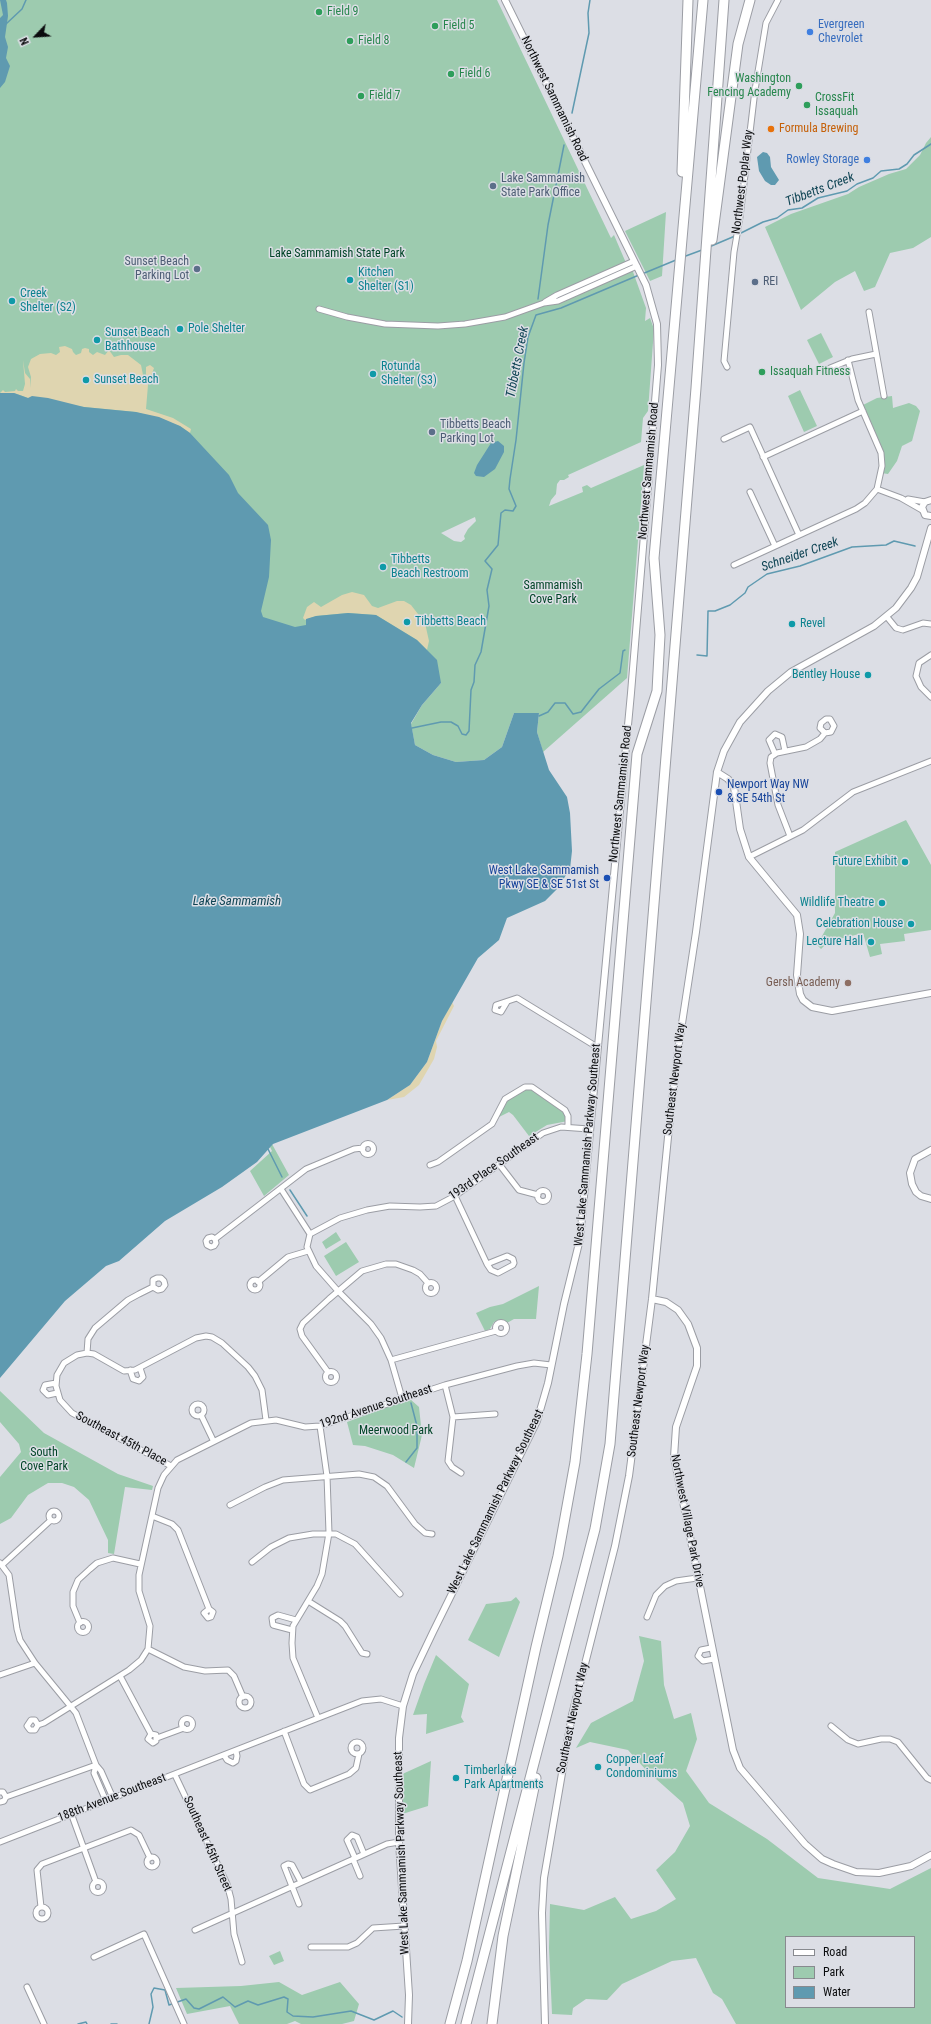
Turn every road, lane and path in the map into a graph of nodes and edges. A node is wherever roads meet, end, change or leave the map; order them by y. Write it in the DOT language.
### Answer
graph roads {
  1 [pos="506,0"];
  2 [pos="688,0"];
  3 [pos="693,0"];
  4 [pos="703,0"];
  5 [pos="724,0"];
  6 [pos="750,0"];
  7 [pos="778,0"];
  8 [pos="685,100"];
  9 [pos="708,249"];
  10 [pos="681,255"];
  11 [pos="636,266"];
  12 [pos="319,310"];
  13 [pos="869,312"];
  14 [pos="876,354"];
  15 [pos="848,360"];
  16 [pos="726,367"];
  17 [pos="830,368"];
  18 [pos="884,396"];
  19 [pos="863,411"];
  20 [pos="724,439"];
  21 [pos="764,457"];
  22 [pos="877,489"];
  23 [pos="750,492"];
  24 [pos="901,498"];
  25 [pos="929,499"];
  26 [pos="926,514"];
  27 [pos="931,528"];
  28 [pos="799,535"];
  29 [pos="929,538"];
  30 [pos="775,546"];
  31 [pos="734,565"];
  32 [pos="887,617"];
  33 [pos="931,624"];
  34 [pos="931,655"];
  35 [pos="931,697"];
  36 [pos="825,733"];
  37 [pos="785,751"];
  38 [pos="775,754"];
  39 [pos="931,761"];
  40 [pos="717,772"];
  41 [pos="790,836"];
  42 [pos="749,857"];
  43 [pos="604,975"];
  44 [pos="931,993"];
  45 [pos="507,1002"];
  46 [pos="597,1047"];
  47 [pos="568,1127"];
  48 [pos="590,1129"];
  49 [pos="363,1148"];
  50 [pos="931,1150"];
  51 [pos="499,1164"];
  52 [pos="430,1165"];
  53 [pos="281,1189"];
  54 [pos="538,1195"];
  55 [pos="455,1196"];
  56 [pos="931,1199"];
  57 [pos="310,1234"];
  58 [pos="216,1239"];
  59 [pos="308,1251"];
  60 [pos="487,1264"];
  61 [pos="258,1282"];
  62 [pos="428,1283"];
  63 [pos="153,1287"];
  64 [pos="338,1291"];
  65 [pos="652,1299"];
  66 [pos="496,1331"];
  67 [pos="86,1353"];
  68 [pos="391,1360"];
  69 [pos="551,1365"];
  70 [pos="140,1368"];
  71 [pos="130,1370"];
  72 [pos="328,1372"];
  73 [pos="445,1385"];
  74 [pos="56,1388"];
  75 [pos="402,1398"];
  76 [pos="495,1414"];
  77 [pos="201,1416"];
  78 [pos="453,1417"];
  79 [pos="266,1420"];
  80 [pos="320,1426"];
  81 [pos="214,1440"];
  82 [pos="171,1466"];
  83 [pos="462,1472"];
  84 [pos="327,1476"];
  85 [pos="230,1505"];
  86 [pos="152,1516"];
  87 [pos="51,1520"];
  88 [pos="329,1533"];
  89 [pos="432,1534"];
  90 [pos="252,1562"];
  91 [pos="1,1564"];
  92 [pos="140,1564"];
  93 [pos="697,1578"];
  94 [pos="400,1594"];
  95 [pos="308,1602"];
  96 [pos="209,1609"];
  97 [pos="647,1617"];
  98 [pos="296,1620"];
  99 [pos="80,1623"];
  100 [pos="292,1630"];
  101 [pos="711,1648"];
  102 [pos="148,1649"];
  103 [pos="367,1654"];
  104 [pos="714,1659"];
  105 [pos="35,1663"];
  106 [pos="0,1674"];
  107 [pos="120,1676"];
  108 [pos="243,1697"];
  109 [pos="71,1705"];
  110 [pos="403,1706"];
  111 [pos="318,1718"];
  112 [pos="38,1725"];
  113 [pos="831,1726"];
  114 [pos="184,1728"];
  115 [pos="284,1731"];
  116 [pos="151,1734"];
  117 [pos="157,1738"];
  118 [pos="236,1751"];
  119 [pos="537,1751"];
  120 [pos="359,1754"];
  121 [pos="224,1755"];
  122 [pos="96,1765"];
  123 [pos="175,1775"];
  124 [pos="931,1780"];
  125 [pos="0,1792"];
  126 [pos="6,1797"];
  127 [pos="113,1798"];
  128 [pos="106,1801"];
  129 [pos="0,1802"];
  130 [pos="71,1814"];
  131 [pos="0,1842"];
  132 [pos="399,1842"];
  133 [pos="84,1848"];
  134 [pos="364,1854"];
  135 [pos="931,1855"];
  136 [pos="150,1858"];
  137 [pos="354,1858"];
  138 [pos="360,1876"];
  139 [pos="96,1882"];
  140 [pos="301,1882"];
  141 [pos="291,1886"];
  142 [pos="299,1904"];
  143 [pos="41,1907"];
  144 [pos="232,1913"];
  145 [pos="404,1926"];
  146 [pos="195,1930"];
  147 [pos="311,1947"];
  148 [pos="94,1957"];
  149 [pos="242,1962"];
  150 [pos="27,1987"];
  151 [pos="44,2024"];
  152 [pos="184,2024"];
  153 [pos="408,2024"];
  154 [pos="450,2024"];
  155 [pos="466,2024"];
  156 [pos="492,2024"];
  157 [pos="545,2024"];
  1 -- 11 [label="street, Northwest Sammamish Road"];
  2 -- 8 [label="highway"];
  3 -- 8 [label="highway"];
  4 -- 10 [label="highway"];
  5 -- 9 [label="highway"];
  6 -- 9 [label="highway"];
  7 -- 16 [label="street, Northwest Poplar Way"];
  8 -- 10 [label="highway"];
  9 -- 119 [label="highway"];
  10 -- 154 [label="highway"];
  11 -- 12 [label="street"];
  11 -- 43 [label="street, Northwest Sammamish Road"];
  13 -- 14 [label="street"];
  14 -- 15 [label="street"];
  14 -- 18 [label="street"];
  15 -- 17 [label="street"];
  15 -- 19 [label="street"];
  19 -- 21 [label="street"];
  19 -- 22 [label="street"];
  20 -- 21 [label="street"];
  21 -- 28 [label="street"];
  22 -- 24 [label="street"];
  22 -- 28 [label="street"];
  23 -- 30 [label="street"];
  24 -- 25 [label="street"];
  24 -- 26 [label="street"];
  25 -- 26 [label="street"];
  26 -- 29 [label="street"];
  27 -- 29 [label="street, Southeast Newport Way"];
  28 -- 30 [label="street"];
  29 -- 32 [label="street, Southeast Newport Way"];
  30 -- 31 [label="street"];
  32 -- 33 [label="street"];
  32 -- 40 [label="street, Southeast Newport Way"];
  34 -- 35 [label="street"];
  36 -- 37 [label="street"];
  37 -- 38 [label="street"];
  37 -- 38 [label="street"];
  38 -- 41 [label="street"];
  39 -- 41 [label="street"];
  40 -- 42 [label="street"];
  40 -- 65 [label="street, Southeast Newport Way"];
  41 -- 42 [label="street"];
  42 -- 44 [label="street"];
  43 -- 46 [label="street, West Lake Sammamish Parkway Southeast"];
  45 -- 46 [label="street"];
  46 -- 48 [label="street, West Lake Sammamish Parkway Southeast"];
  47 -- 48 [label="street, 193rd Place Southeast"];
  47 -- 51 [label="street, 193rd Place Southeast"];
  47 -- 52 [label="street"];
  48 -- 69 [label="street, West Lake Sammamish Parkway Southeast"];
  49 -- 53 [label="street"];
  50 -- 56 [label="street"];
  51 -- 54 [label="street"];
  51 -- 55 [label="street, 193rd Place Southeast"];
  53 -- 57 [label="street"];
  53 -- 58 [label="street"];
  55 -- 57 [label="street, 193rd Place Southeast"];
  55 -- 60 [label="street"];
  57 -- 59 [label="street"];
  59 -- 61 [label="street"];
  59 -- 64 [label="street"];
  60 -- 60 [label="street"];
  62 -- 64 [label="street"];
  63 -- 67 [label="street"];
  64 -- 68 [label="street"];
  64 -- 72 [label="street"];
  65 -- 93 [label="street, Northwest Village Park Drive"];
  65 -- 157 [label="street, Southeast Newport Way"];
  66 -- 68 [label="street"];
  67 -- 71 [label="street"];
  67 -- 74 [label="street"];
  68 -- 75 [label="street"];
  69 -- 73 [label="street, 192nd Avenue Southeast"];
  69 -- 110 [label="street, West Lake Sammamish Parkway Southeast"];
  70 -- 71 [label="street"];
  70 -- 71 [label="street"];
  70 -- 79 [label="street"];
  73 -- 75 [label="street, 192nd Avenue Southeast"];
  73 -- 78 [label="street"];
  74 -- 74 [label="street"];
  74 -- 82 [label="street, Southeast 45th Place"];
  75 -- 80 [label="street, 192nd Avenue Southeast"];
  76 -- 78 [label="street"];
  77 -- 81 [label="street"];
  78 -- 83 [label="street"];
  79 -- 80 [label="street, 192nd Avenue Southeast"];
  79 -- 81 [label="street, 192nd Avenue Southeast"];
  80 -- 84 [label="street"];
  81 -- 82 [label="street, 192nd Avenue Southeast"];
  82 -- 86 [label="street, 192nd Avenue Southeast"];
  84 -- 85 [label="street"];
  84 -- 88 [label="street"];
  84 -- 89 [label="street"];
  86 -- 92 [label="street, 192nd Avenue Southeast"];
  86 -- 96 [label="street"];
  87 -- 91 [label="street"];
  88 -- 90 [label="street"];
  88 -- 94 [label="street"];
  88 -- 95 [label="street"];
  91 -- 105 [label="street"];
  92 -- 99 [label="street"];
  92 -- 102 [label="street, 192nd Avenue Southeast"];
  93 -- 97 [label="street"];
  93 -- 101 [label="street, Northwest Village Park Drive"];
  95 -- 98 [label="street"];
  95 -- 103 [label="street"];
  98 -- 100 [label="street"];
  98 -- 100 [label="street"];
  100 -- 111 [label="street"];
  101 -- 104 [label="street, Northwest Village Park Drive"];
  101 -- 104 [label="street"];
  102 -- 107 [label="street"];
  102 -- 108 [label="street"];
  104 -- 135 [label="street, Northwest Village Park Drive"];
  105 -- 106 [label="street"];
  105 -- 109 [label="street"];
  107 -- 109 [label="street"];
  107 -- 116 [label="street"];
  109 -- 112 [label="street"];
  109 -- 122 [label="street"];
  110 -- 111 [label="street, 188th Avenue Southeast"];
  110 -- 132 [label="street, West Lake Sammamish Parkway Southeast"];
  111 -- 115 [label="street, 188th Avenue Southeast"];
  113 -- 124 [label="street"];
  114 -- 117 [label="street"];
  115 -- 118 [label="street, 188th Avenue Southeast"];
  115 -- 120 [label="street"];
  116 -- 117 [label="street"];
  116 -- 117 [label="street"];
  118 -- 121 [label="street, 188th Avenue Southeast"];
  118 -- 121 [label="street, 188th Avenue Southeast"];
  119 -- 155 [label="highway"];
  119 -- 156 [label="highway"];
  121 -- 123 [label="street, 188th Avenue Southeast"];
  122 -- 126 [label="street"];
  122 -- 127 [label="street"];
  122 -- 128 [label="street"];
  123 -- 127 [label="street, 188th Avenue Southeast"];
  123 -- 144 [label="street, Southeast 45th Street"];
  125 -- 126 [label="street"];
  126 -- 129 [label="street"];
  127 -- 128 [label="street, 188th Avenue Southeast"];
  128 -- 130 [label="street, 188th Avenue Southeast"];
  130 -- 131 [label="street, 188th Avenue Southeast"];
  130 -- 133 [label="street"];
  132 -- 134 [label="street"];
  132 -- 145 [label="street, West Lake Sammamish Parkway Southeast"];
  133 -- 136 [label="street"];
  133 -- 139 [label="street"];
  133 -- 143 [label="street"];
  134 -- 137 [label="street"];
  134 -- 137 [label="street"];
  137 -- 138 [label="street"];
  137 -- 140 [label="street"];
  140 -- 141 [label="street"];
  140 -- 141 [label="street"];
  141 -- 142 [label="street"];
  141 -- 144 [label="street"];
  144 -- 146 [label="street"];
  144 -- 149 [label="street, Southeast 45th Street"];
  145 -- 147 [label="street"];
  145 -- 153 [label="street, West Lake Sammamish Parkway Southeast"];
  148 -- 152 [label="street"];
  150 -- 151 [label="street"];
}
